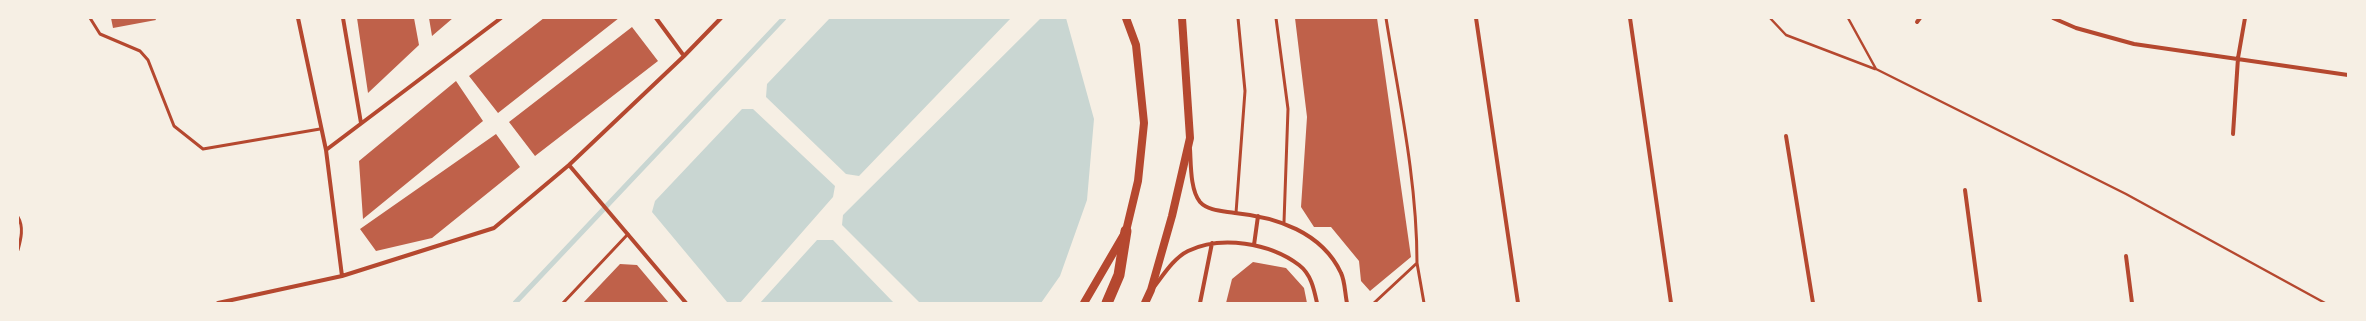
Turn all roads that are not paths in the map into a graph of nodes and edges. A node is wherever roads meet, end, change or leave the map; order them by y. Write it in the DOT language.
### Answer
graph roads {
  1 [pos="90,18"];
  2 [pos="298,18"];
  3 [pos="343,18"];
  4 [pos="501,18"];
  5 [pos="656,18"];
  6 [pos="721,18"];
  7 [pos="1126,18"];
  8 [pos="1182,18"];
  9 [pos="1238,18"];
  10 [pos="1276,18"];
  11 [pos="1386,18"];
  12 [pos="1476,18"];
  13 [pos="1630,18"];
  14 [pos="2053,18"];
  15 [pos="2245,18"];
  16 [pos="684,56"];
  17 [pos="2238,58"];
  18 [pos="2348,75"];
  19 [pos="361,123"];
  20 [pos="320,130"];
  21 [pos="2233,134"];
  22 [pos="1786,136"];
  23 [pos="1190,138"];
  24 [pos="326,150"];
  25 [pos="569,165"];
  26 [pos="1965,190"];
  27 [pos="1236,213"];
  28 [pos="1258,216"];
  29 [pos="18,218"];
  30 [pos="1284,222"];
  31 [pos="1126,232"];
  32 [pos="628,234"];
  33 [pos="1212,243"];
  34 [pos="1254,245"];
  35 [pos="18,250"];
  36 [pos="2126,256"];
  37 [pos="1417,263"];
  38 [pos="342,276"];
  39 [pos="1151,290"];
  40 [pos="218,303"];
  41 [pos="563,303"];
  42 [pos="686,303"];
  43 [pos="1084,303"];
  44 [pos="1107,303"];
  45 [pos="1145,303"];
  46 [pos="1200,303"];
  47 [pos="1316,303"];
  48 [pos="1347,303"];
  49 [pos="1374,303"];
  50 [pos="1424,303"];
  51 [pos="1518,303"];
  52 [pos="1671,303"];
  53 [pos="1813,303"];
  54 [pos="1980,303"];
  55 [pos="2132,303"];
  1 -- 20 [label="lane"];
  2 -- 20 [label="street"];
  3 -- 19 [label="street"];
  4 -- 19 [label="street"];
  5 -- 16 [label="street"];
  6 -- 16 [label="street"];
  7 -- 31 [label="main road"];
  8 -- 23 [label="main road"];
  9 -- 27 [label="lane"];
  10 -- 30 [label="lane"];
  11 -- 37 [label="lane"];
  12 -- 51 [label="street"];
  13 -- 52 [label="street"];
  14 -- 17 [label="street"];
  15 -- 17 [label="street"];
  16 -- 25 [label="street"];
  17 -- 18 [label="street"];
  17 -- 21 [label="street"];
  19 -- 24 [label="street"];
  20 -- 24 [label="street"];
  22 -- 53 [label="street"];
  23 -- 27 [label="street"];
  23 -- 39 [label="main road"];
  24 -- 38 [label="street"];
  25 -- 32 [label="street"];
  25 -- 38 [label="street"];
  26 -- 54 [label="street"];
  27 -- 28 [label="street"];
  28 -- 30 [label="street"];
  28 -- 34 [label="street"];
  29 -- 35 [label="lane"];
  30 -- 48 [label="street"];
  31 -- 43 [label="main road"];
  31 -- 44 [label="highway"];
  32 -- 41 [label="lane"];
  32 -- 42 [label="street"];
  33 -- 34 [label="street"];
  33 -- 39 [label="street"];
  33 -- 46 [label="street"];
  34 -- 47 [label="street"];
  36 -- 55 [label="street"];
  37 -- 49 [label="lane"];
  37 -- 50 [label="lane"];
  38 -- 40 [label="street"];
  39 -- 45 [label="main road"];
}
